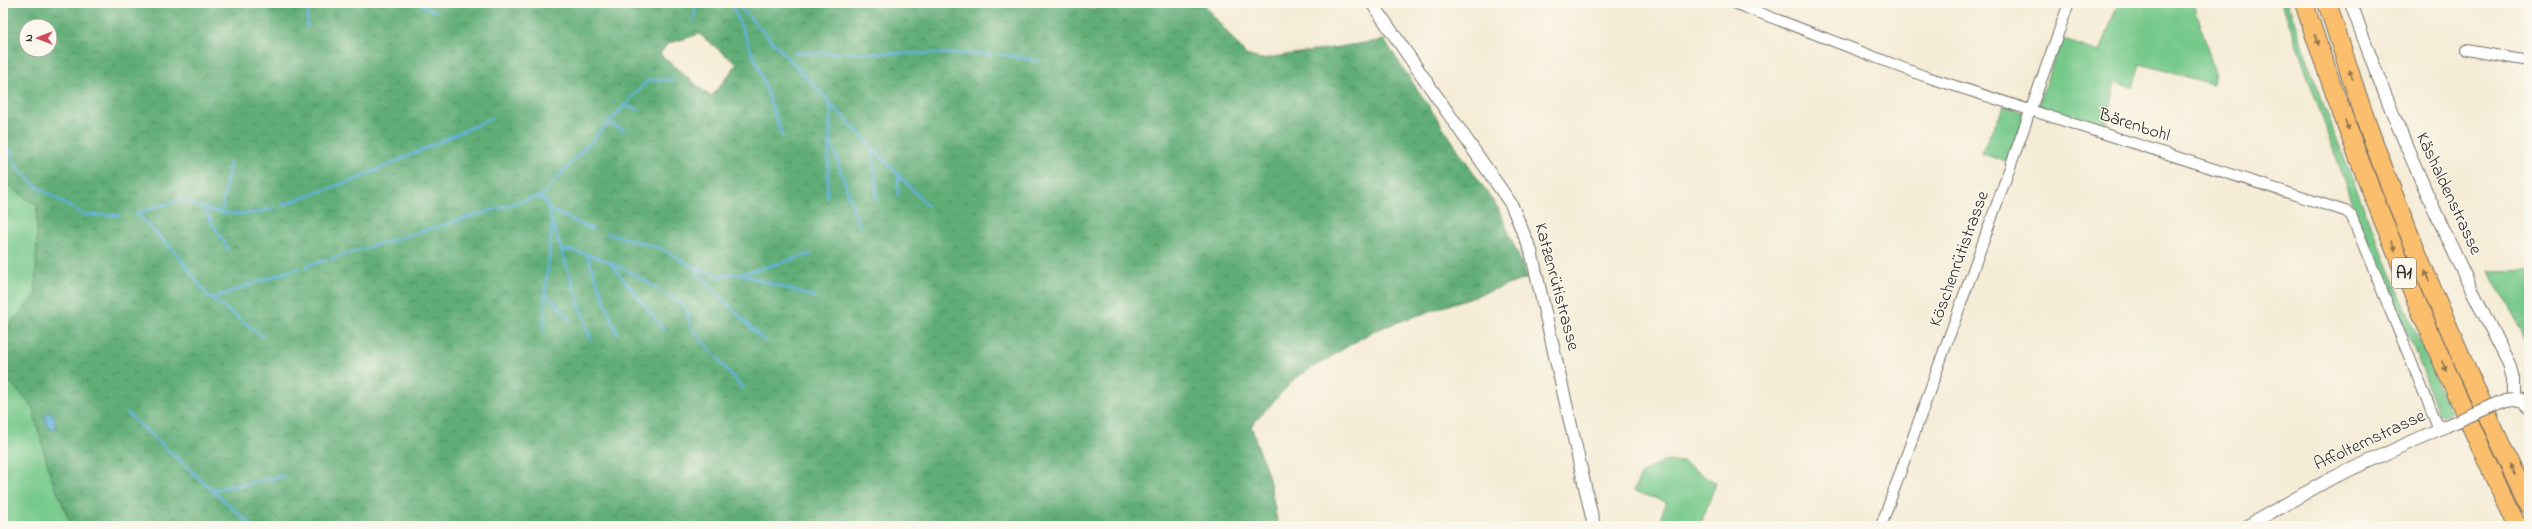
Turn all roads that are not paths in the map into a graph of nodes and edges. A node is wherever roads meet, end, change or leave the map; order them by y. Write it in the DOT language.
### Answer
graph roads {
  1 [pos="1372,3"];
  2 [pos="1734,3"];
  3 [pos="2069,3"];
  4 [pos="2304,3"];
  5 [pos="2327,3"];
  6 [pos="2351,3"];
  7 [pos="2466,50"];
  8 [pos="2529,61"];
  9 [pos="2032,111"];
  10 [pos="2513,399"];
  11 [pos="2529,407"];
  12 [pos="2443,427"];
  13 [pos="2529,505"];
  14 [pos="1594,526"];
  15 [pos="1881,526"];
  16 [pos="2247,526"];
  17 [pos="2517,526"];
  1 -- 14 [label="street, Katzenrütistrasse"];
  2 -- 9 [label="street, Bärenbohl"];
  3 -- 9 [label="street, Köschenrütistrasse"];
  4 -- 17 [label="highway, A1, one-way"];
  13 -- 5 [label="highway, A1, one-way"];
  6 -- 10 [label="street, Käshaldenstrasse"];
  7 -- 8 [label="street"];
  9 -- 12 [label="street, Bärenbohl"];
  9 -- 15 [label="street, Köschenrütistrasse"];
  10 -- 11 [label="street"];
  10 -- 12 [label="street, Affolternstrasse, bridge"];
  12 -- 16 [label="street, Affolternstrasse"];
}
